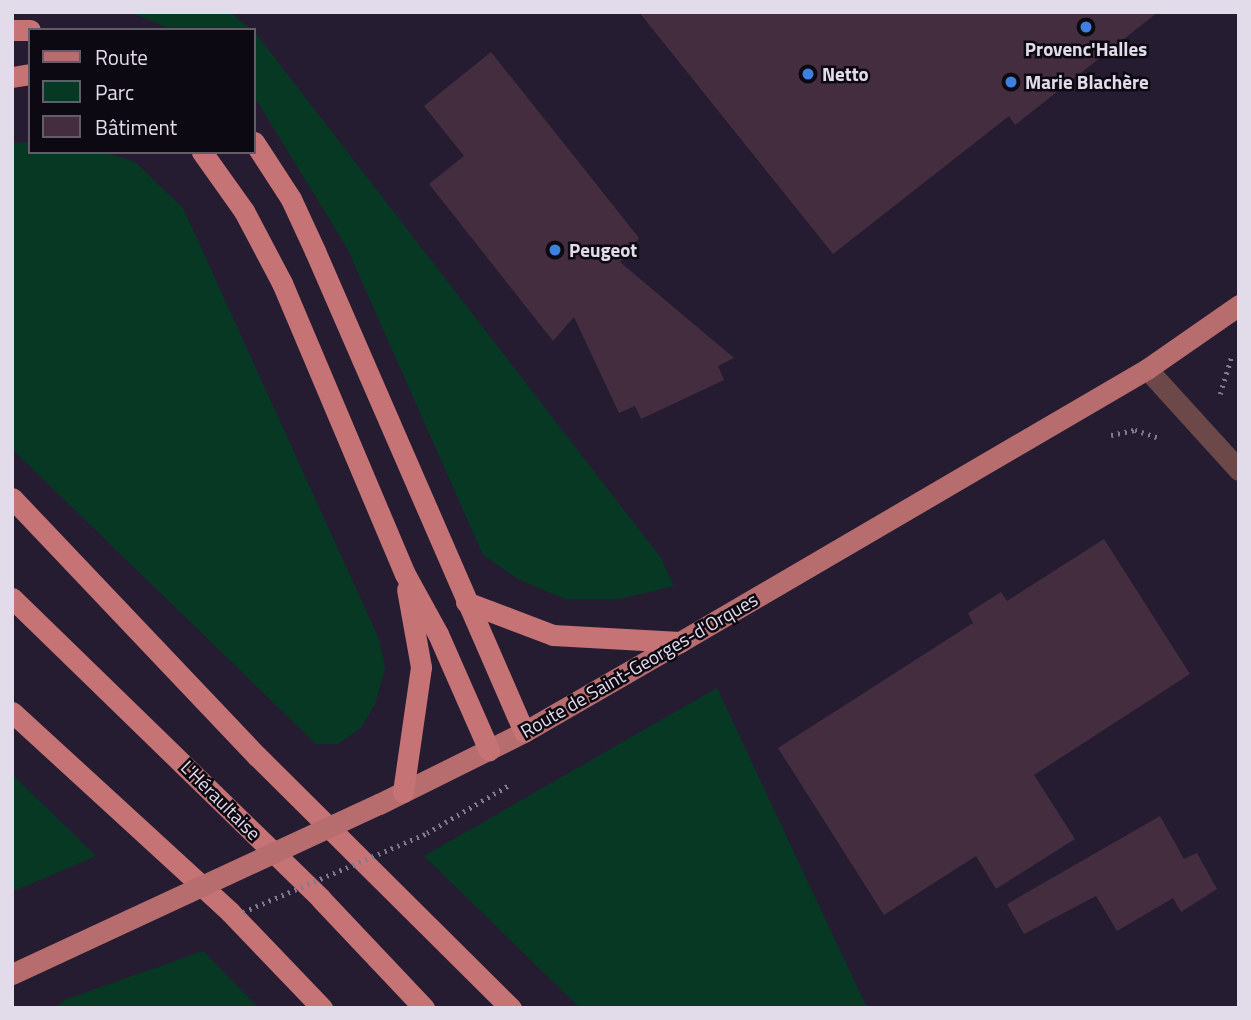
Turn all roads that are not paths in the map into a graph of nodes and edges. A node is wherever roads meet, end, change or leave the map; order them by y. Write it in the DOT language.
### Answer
graph roads {
  1 [pos="256,145"];
  2 [pos="203,154"];
  3 [pos="1239,305"];
  4 [pos="1147,369"];
  5 [pos="1239,470"];
  6 [pos="12,498"];
  7 [pos="405,573"];
  8 [pos="12,598"];
  9 [pos="466,602"];
  10 [pos="680,642"];
  11 [pos="12,712"];
  12 [pos="524,732"];
  13 [pos="489,750"];
  14 [pos="403,792"];
  15 [pos="12,974"];
  16 [pos="322,1008"];
  17 [pos="424,1008"];
  18 [pos="511,1008"];
  1 -- 9 [label="highway"];
  2 -- 7 [label="highway"];
  3 -- 4 [label="main road, Route de Saint-Georges-d'Orques"];
  4 -- 5 [label="street"];
  4 -- 10 [label="main road, Route de Saint-Georges-d'Orques"];
  6 -- 18 [label="highway"];
  7 -- 13 [label="highway"];
  7 -- 14 [label="highway"];
  8 -- 17 [label="highway, L'Héraultaise"];
  9 -- 10 [label="highway"];
  9 -- 12 [label="highway"];
  10 -- 12 [label="main road, Route de Saint-Georges-d'Orques"];
  11 -- 16 [label="highway"];
  12 -- 13 [label="main road, Route de Saint-Georges-d'Orques"];
  13 -- 14 [label="main road, Route de Saint-Georges-d'Orques"];
  14 -- 15 [label="main road, Route de Saint-Georges-d'Orques, bridge"];
}
